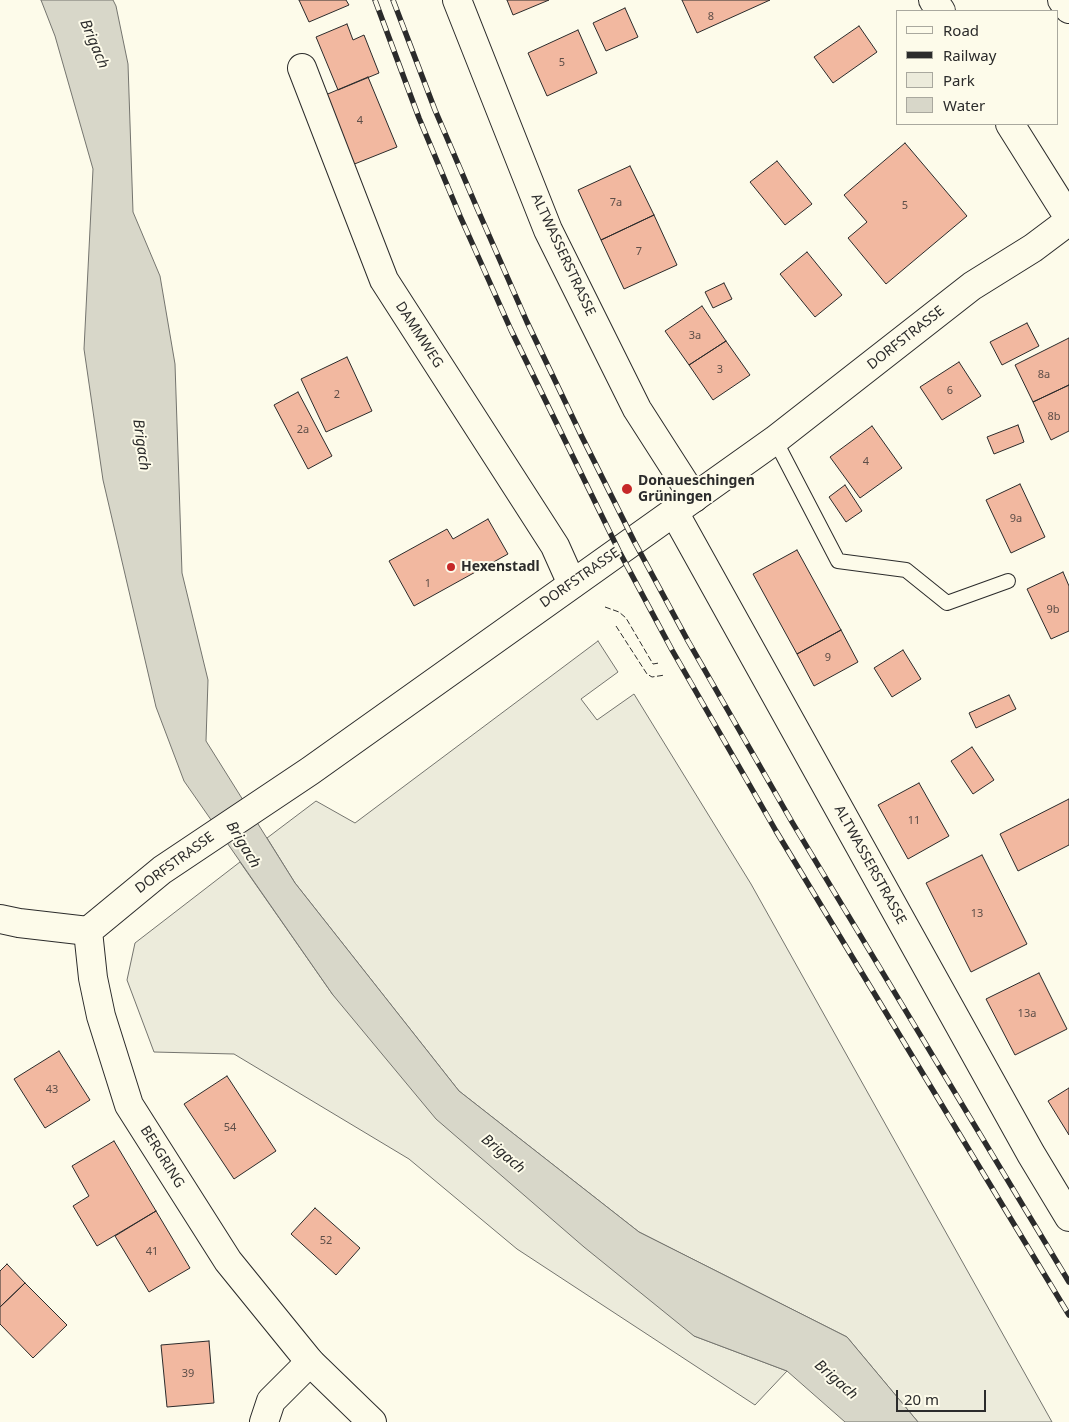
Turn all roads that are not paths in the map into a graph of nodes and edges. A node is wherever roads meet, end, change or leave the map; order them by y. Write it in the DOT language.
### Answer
graph roads {
  1 [pos="456,0"];
  2 [pos="1062,0"];
  3 [pos="1069,9"];
  4 [pos="302,68"];
  5 [pos="1011,125"];
  6 [pos="1069,219"];
  7 [pos="775,440"];
  8 [pos="684,505"];
  9 [pos="1008,581"];
  10 [pos="572,584"];
  11 [pos="0,919"];
  12 [pos="88,931"];
  13 [pos="1069,1217"];
  14 [pos="310,1362"];
  15 [pos="264,1422"];
  16 [pos="372,1422"];
  1 -- 8 [label="street, ALTWASSERSTRASSE"];
  2 -- 3 [label="street"];
  4 -- 10 [label="street, DAMMWEG"];
  5 -- 6 [label="street"];
  6 -- 7 [label="street, DORFSTRASSE"];
  7 -- 8 [label="street, DORFSTRASSE"];
  7 -- 9 [label="lane"];
  8 -- 10 [label="street, DORFSTRASSE"];
  8 -- 13 [label="street, ALTWASSERSTRASSE"];
  10 -- 12 [label="street, DORFSTRASSE"];
  11 -- 12 [label="street"];
  12 -- 14 [label="street, BERGRING"];
  14 -- 15 [label="street"];
  14 -- 16 [label="street, BERGRING"];
}
